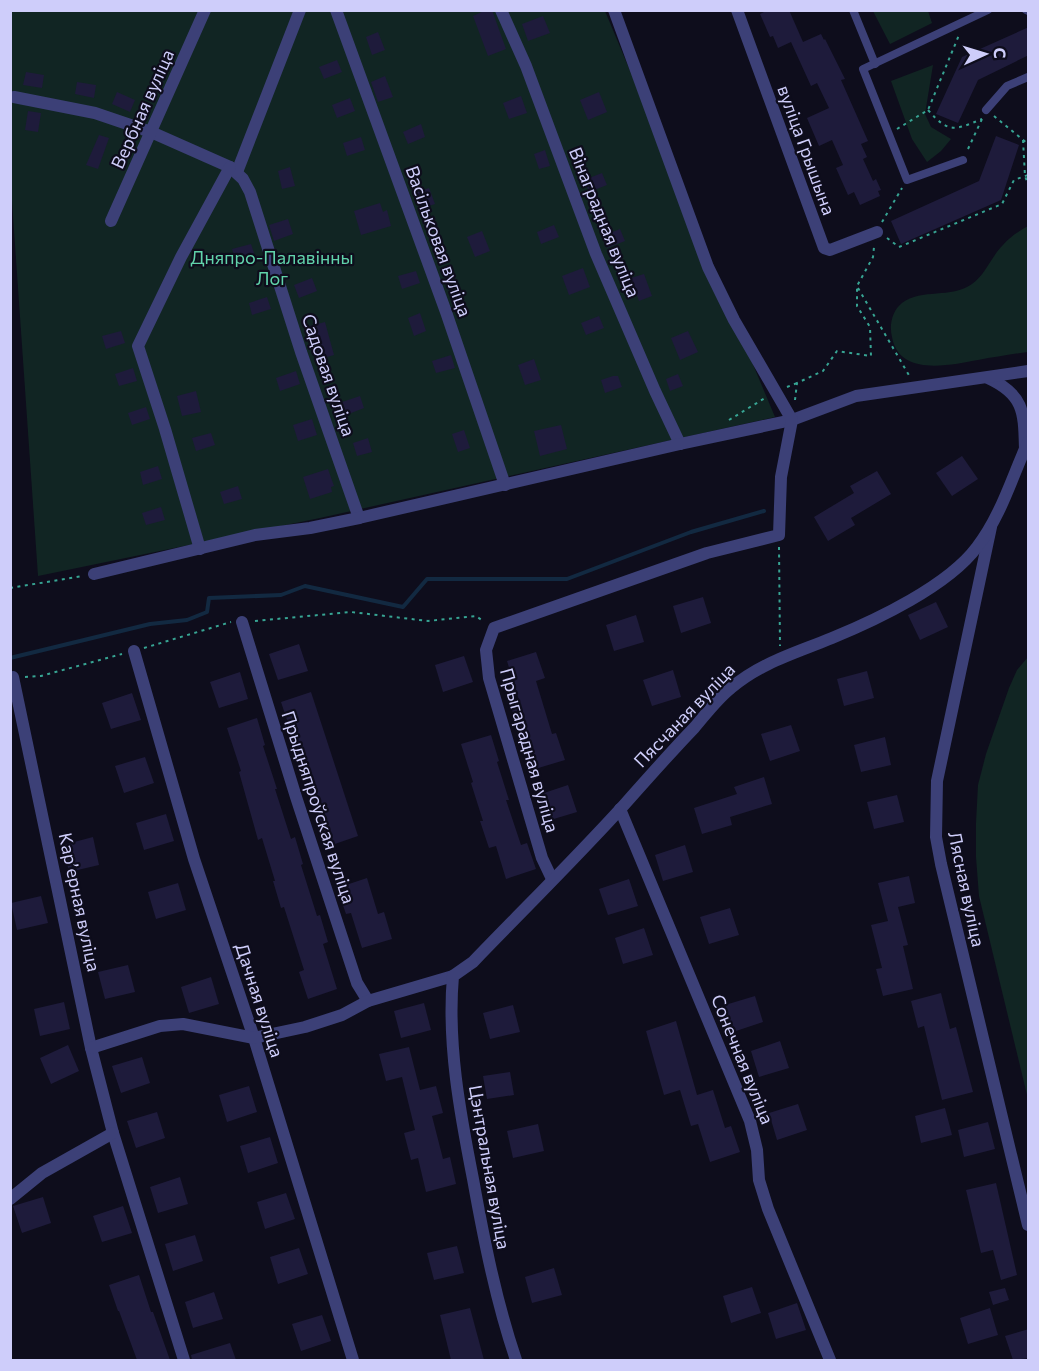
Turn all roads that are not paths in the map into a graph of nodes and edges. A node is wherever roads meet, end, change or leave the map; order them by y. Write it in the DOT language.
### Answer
graph roads {
  1 [pos="205,10"];
  2 [pos="300,10"];
  3 [pos="336,10"];
  4 [pos="501,10"];
  5 [pos="614,10"];
  6 [pos="737,10"];
  7 [pos="853,10"];
  8 [pos="988,10"];
  9 [pos="875,64"];
  10 [pos="1029,77"];
  11 [pos="14,97"];
  12 [pos="986,110"];
  13 [pos="151,132"];
  14 [pos="963,160"];
  15 [pos="233,170"];
  16 [pos="111,221"];
  17 [pos="877,232"];
  18 [pos="1029,372"];
  19 [pos="988,378"];
  20 [pos="792,420"];
  21 [pos="680,444"];
  22 [pos="1027,446"];
  23 [pos="505,485"];
  24 [pos="359,518"];
  25 [pos="992,523"];
  26 [pos="200,549"];
  27 [pos="94,574"];
  28 [pos="242,622"];
  29 [pos="134,651"];
  30 [pos="13,677"];
  31 [pos="620,809"];
  32 [pos="552,879"];
  33 [pos="453,976"];
  34 [pos="368,1001"];
  35 [pos="254,1038"];
  36 [pos="91,1048"];
  37 [pos="113,1134"];
  38 [pos="10,1199"];
  39 [pos="1029,1225"];
  40 [pos="184,1360"];
  41 [pos="353,1360"];
  42 [pos="516,1360"];
  43 [pos="830,1360"];
  1 -- 13 [label="street, Вербная вуліца"];
  2 -- 15 [label="street"];
  3 -- 23 [label="street, Васільковая вуліца"];
  4 -- 21 [label="street, Вінаградная вуліца"];
  5 -- 20 [label="street"];
  6 -- 17 [label="street, вуліца Грышына"];
  7 -- 9 [label="lane"];
  8 -- 9 [label="lane"];
  9 -- 14 [label="lane"];
  10 -- 12 [label="lane"];
  11 -- 13 [label="street"];
  13 -- 15 [label="street"];
  13 -- 16 [label="street, Вербная вуліца"];
  15 -- 24 [label="street, Садовая вуліца"];
  15 -- 26 [label="street"];
  18 -- 19 [label="street"];
  19 -- 20 [label="street"];
  19 -- 22 [label="street"];
  20 -- 21 [label="street"];
  20 -- 32 [label="street, Прыгарадная вуліца"];
  21 -- 23 [label="street"];
  22 -- 25 [label="street, Пясчаная вуліца"];
  23 -- 24 [label="street"];
  24 -- 26 [label="street"];
  25 -- 31 [label="street, Пясчаная вуліца"];
  25 -- 39 [label="street, Лясная вуліца"];
  26 -- 27 [label="street"];
  28 -- 34 [label="street, Прыдняпроўская вуліца"];
  29 -- 35 [label="street, Дачная вуліца"];
  30 -- 36 [label="street, Карʼерная вуліца"];
  31 -- 32 [label="street, Пясчаная вуліца"];
  31 -- 43 [label="street, Сонечная вуліца"];
  32 -- 33 [label="street, Пясчаная вуліца"];
  33 -- 34 [label="street"];
  33 -- 42 [label="street, Цэнтральная вуліца"];
  34 -- 35 [label="street"];
  35 -- 36 [label="street"];
  35 -- 41 [label="street, Дачная вуліца"];
  36 -- 37 [label="street, Карʼерная вуліца"];
  37 -- 38 [label="street"];
  37 -- 40 [label="street, Карʼерная вуліца"];
}
